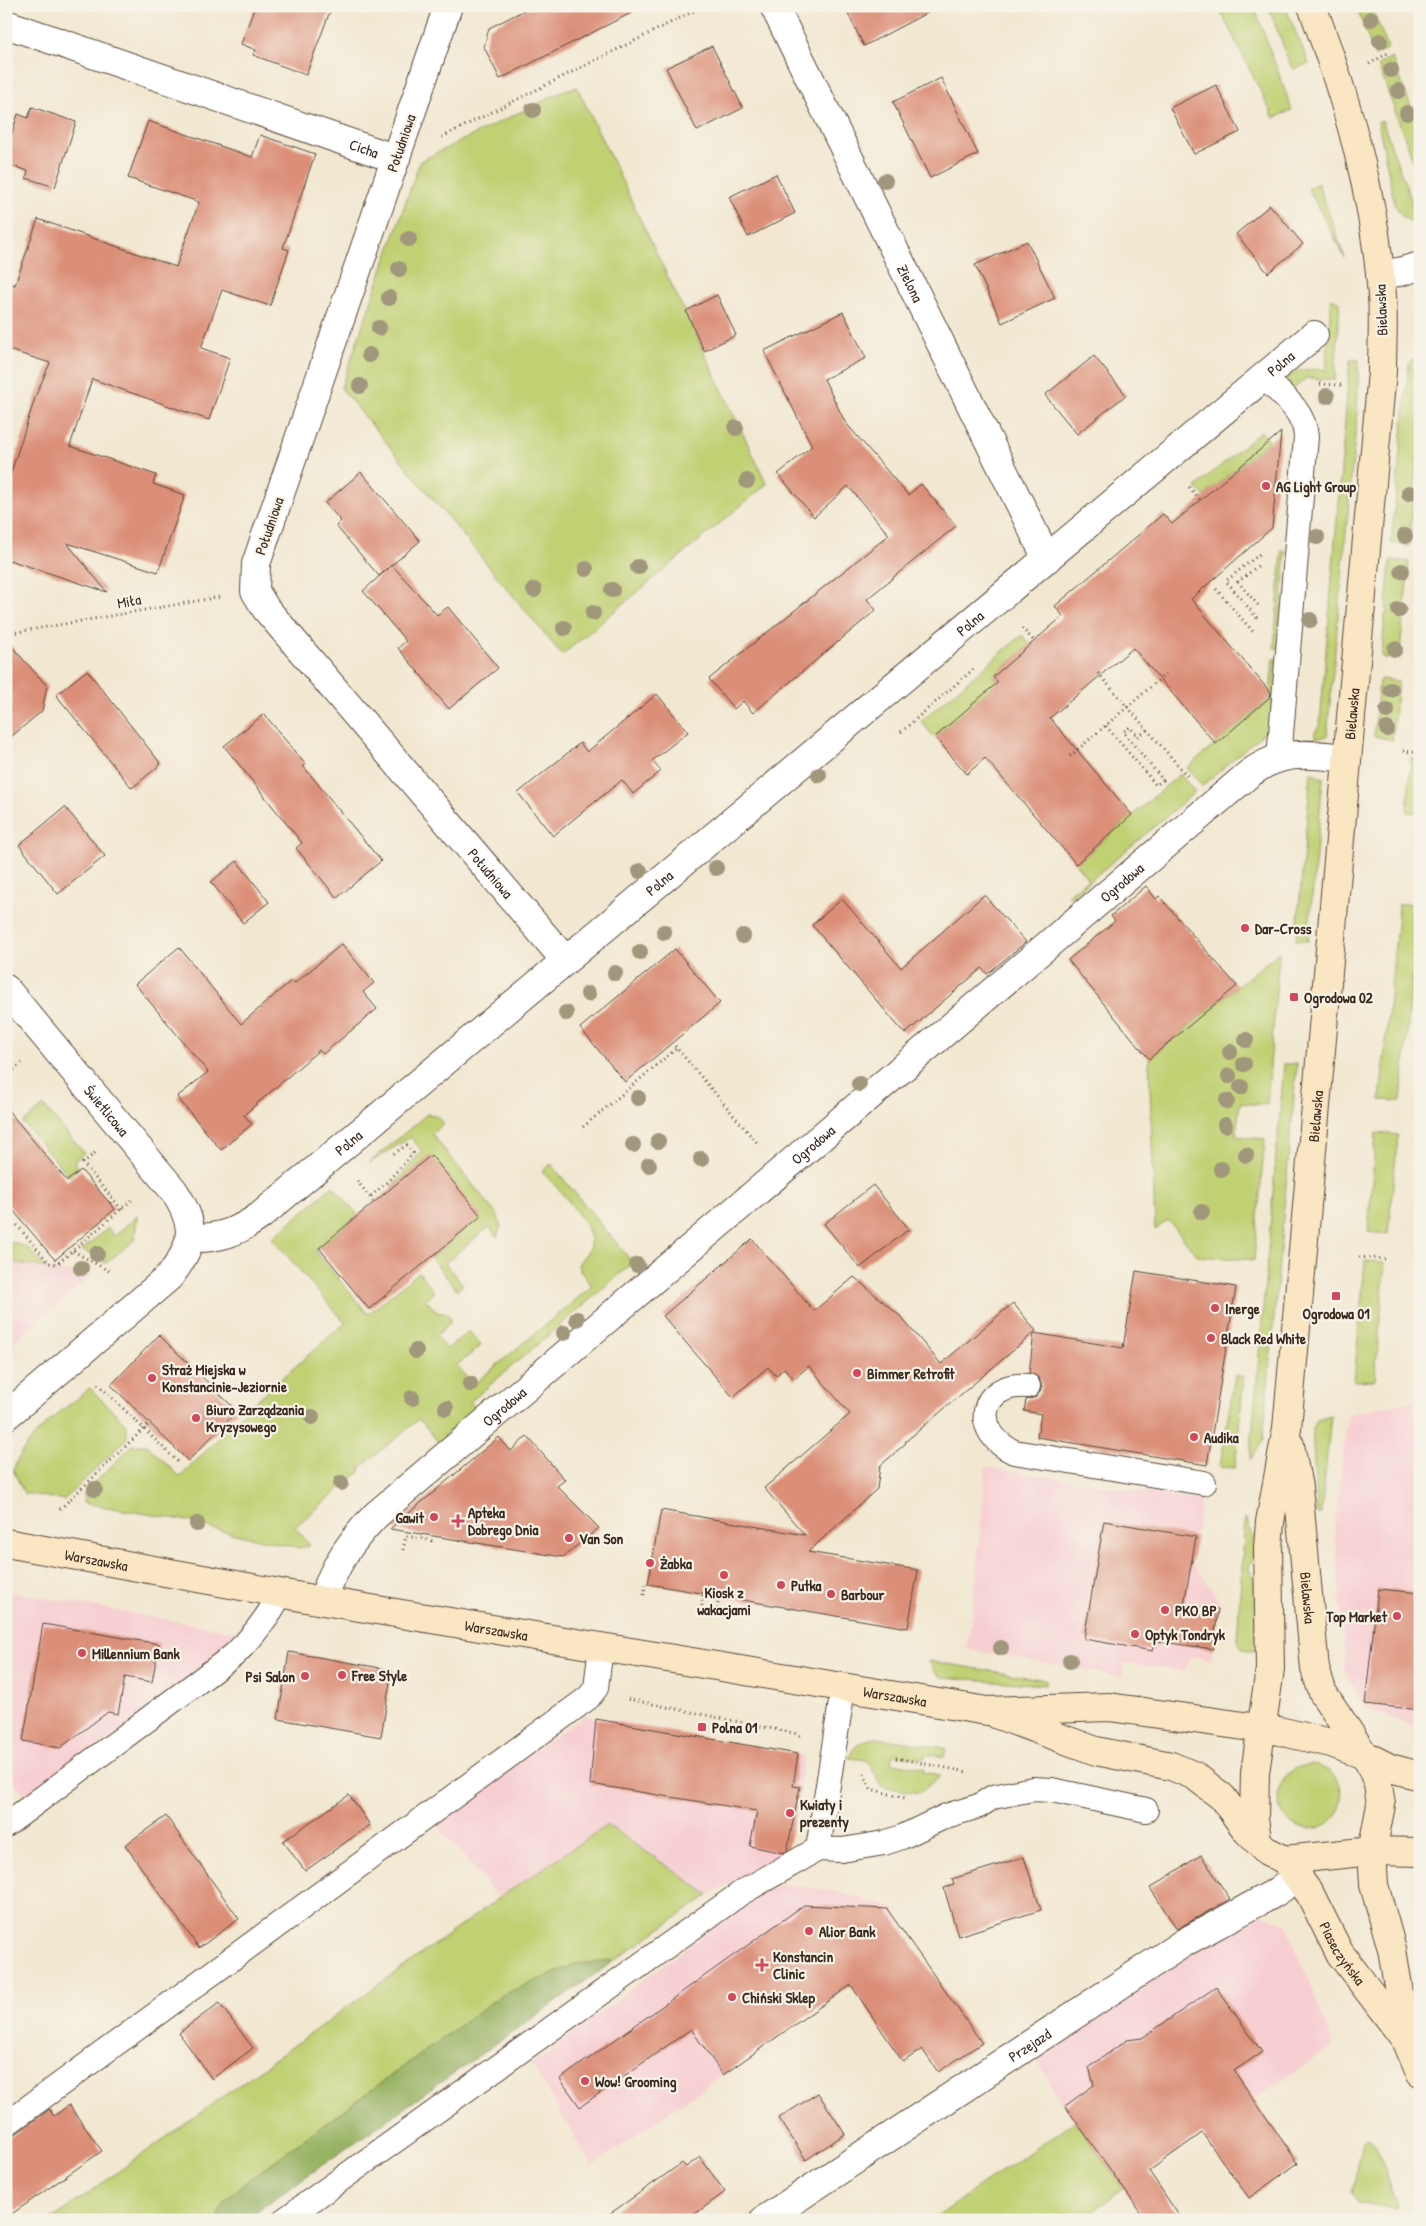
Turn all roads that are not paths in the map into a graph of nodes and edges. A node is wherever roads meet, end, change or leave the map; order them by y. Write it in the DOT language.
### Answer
graph roads {
  1 [pos="448,6"];
  2 [pos="774,6"];
  3 [pos="1312,6"];
  4 [pos="6,24"];
  5 [pos="396,158"];
  6 [pos="1420,266"];
  7 [pos="1380,274"];
  8 [pos="1314,335"];
  9 [pos="1263,377"];
  10 [pos="1047,559"];
  11 [pos="1279,758"];
  12 [pos="1347,758"];
  13 [pos="565,960"];
  14 [pos="6,989"];
  15 [pos="191,1238"];
  16 [pos="1028,1386"];
  17 [pos="6,1416"];
  18 [pos="1287,1428"];
  19 [pos="1204,1483"];
  20 [pos="6,1544"];
  21 [pos="281,1593"];
  22 [pos="323,1601"];
  23 [pos="601,1647"];
  24 [pos="843,1689"];
  25 [pos="987,1711"];
  26 [pos="1262,1729"];
  27 [pos="1364,1755"];
  28 [pos="1420,1776"];
  29 [pos="1146,1810"];
  30 [pos="6,1825"];
  31 [pos="1257,1840"];
  32 [pos="818,1848"];
  33 [pos="1372,1851"];
  34 [pos="1420,1852"];
  35 [pos="1292,1869"];
  36 [pos="1407,2042"];
  37 [pos="1420,2072"];
  38 [pos="6,2124"];
  39 [pos="284,2220"];
  40 [pos="764,2220"];
  1 -- 5 [label="street, Południowa"];
  2 -- 10 [label="street, Zielona"];
  3 -- 7 [label="main road, Bielawska"];
  4 -- 5 [label="street, Cicha"];
  5 -- 13 [label="street, Południowa"];
  6 -- 7 [label="street"];
  7 -- 12 [label="main road, Bielawska"];
  8 -- 9 [label="street, Polna"];
  9 -- 10 [label="street, Polna"];
  9 -- 11 [label="lane"];
  10 -- 13 [label="street, Polna"];
  11 -- 12 [label="street, Ogrodowa"];
  11 -- 22 [label="street, Ogrodowa"];
  12 -- 18 [label="main road, Bielawska"];
  13 -- 15 [label="street, Polna"];
  14 -- 15 [label="street, Świetlicowa"];
  15 -- 17 [label="street"];
  16 -- 19 [label="lane"];
  18 -- 26 [label="main road, Bielawska"];
  18 -- 27 [label="main road, Bielawska"];
  20 -- 21 [label="main road, Warszawska"];
  21 -- 22 [label="main road, Warszawska"];
  21 -- 30 [label="lane"];
  22 -- 23 [label="main road, Warszawska"];
  23 -- 24 [label="main road, Warszawska"];
  23 -- 38 [label="lane"];
  24 -- 25 [label="main road, Warszawska"];
  24 -- 32 [label="lane"];
  25 -- 26 [label="main road, Warszawska"];
  25 -- 31 [label="main road, Warszawska"];
  26 -- 27 [label="main road"];
  26 -- 31 [label="main road"];
  27 -- 28 [label="main road"];
  27 -- 33 [label="main road"];
  29 -- 32 [label="lane"];
  31 -- 35 [label="main road"];
  32 -- 39 [label="lane"];
  33 -- 34 [label="main road"];
  33 -- 35 [label="main road"];
  33 -- 36 [label="main road, Piaseczyńska"];
  35 -- 36 [label="main road, Piaseczyńska"];
  35 -- 40 [label="street, Przejazd"];
  36 -- 37 [label="main road, Piaseczyńska"];
}
